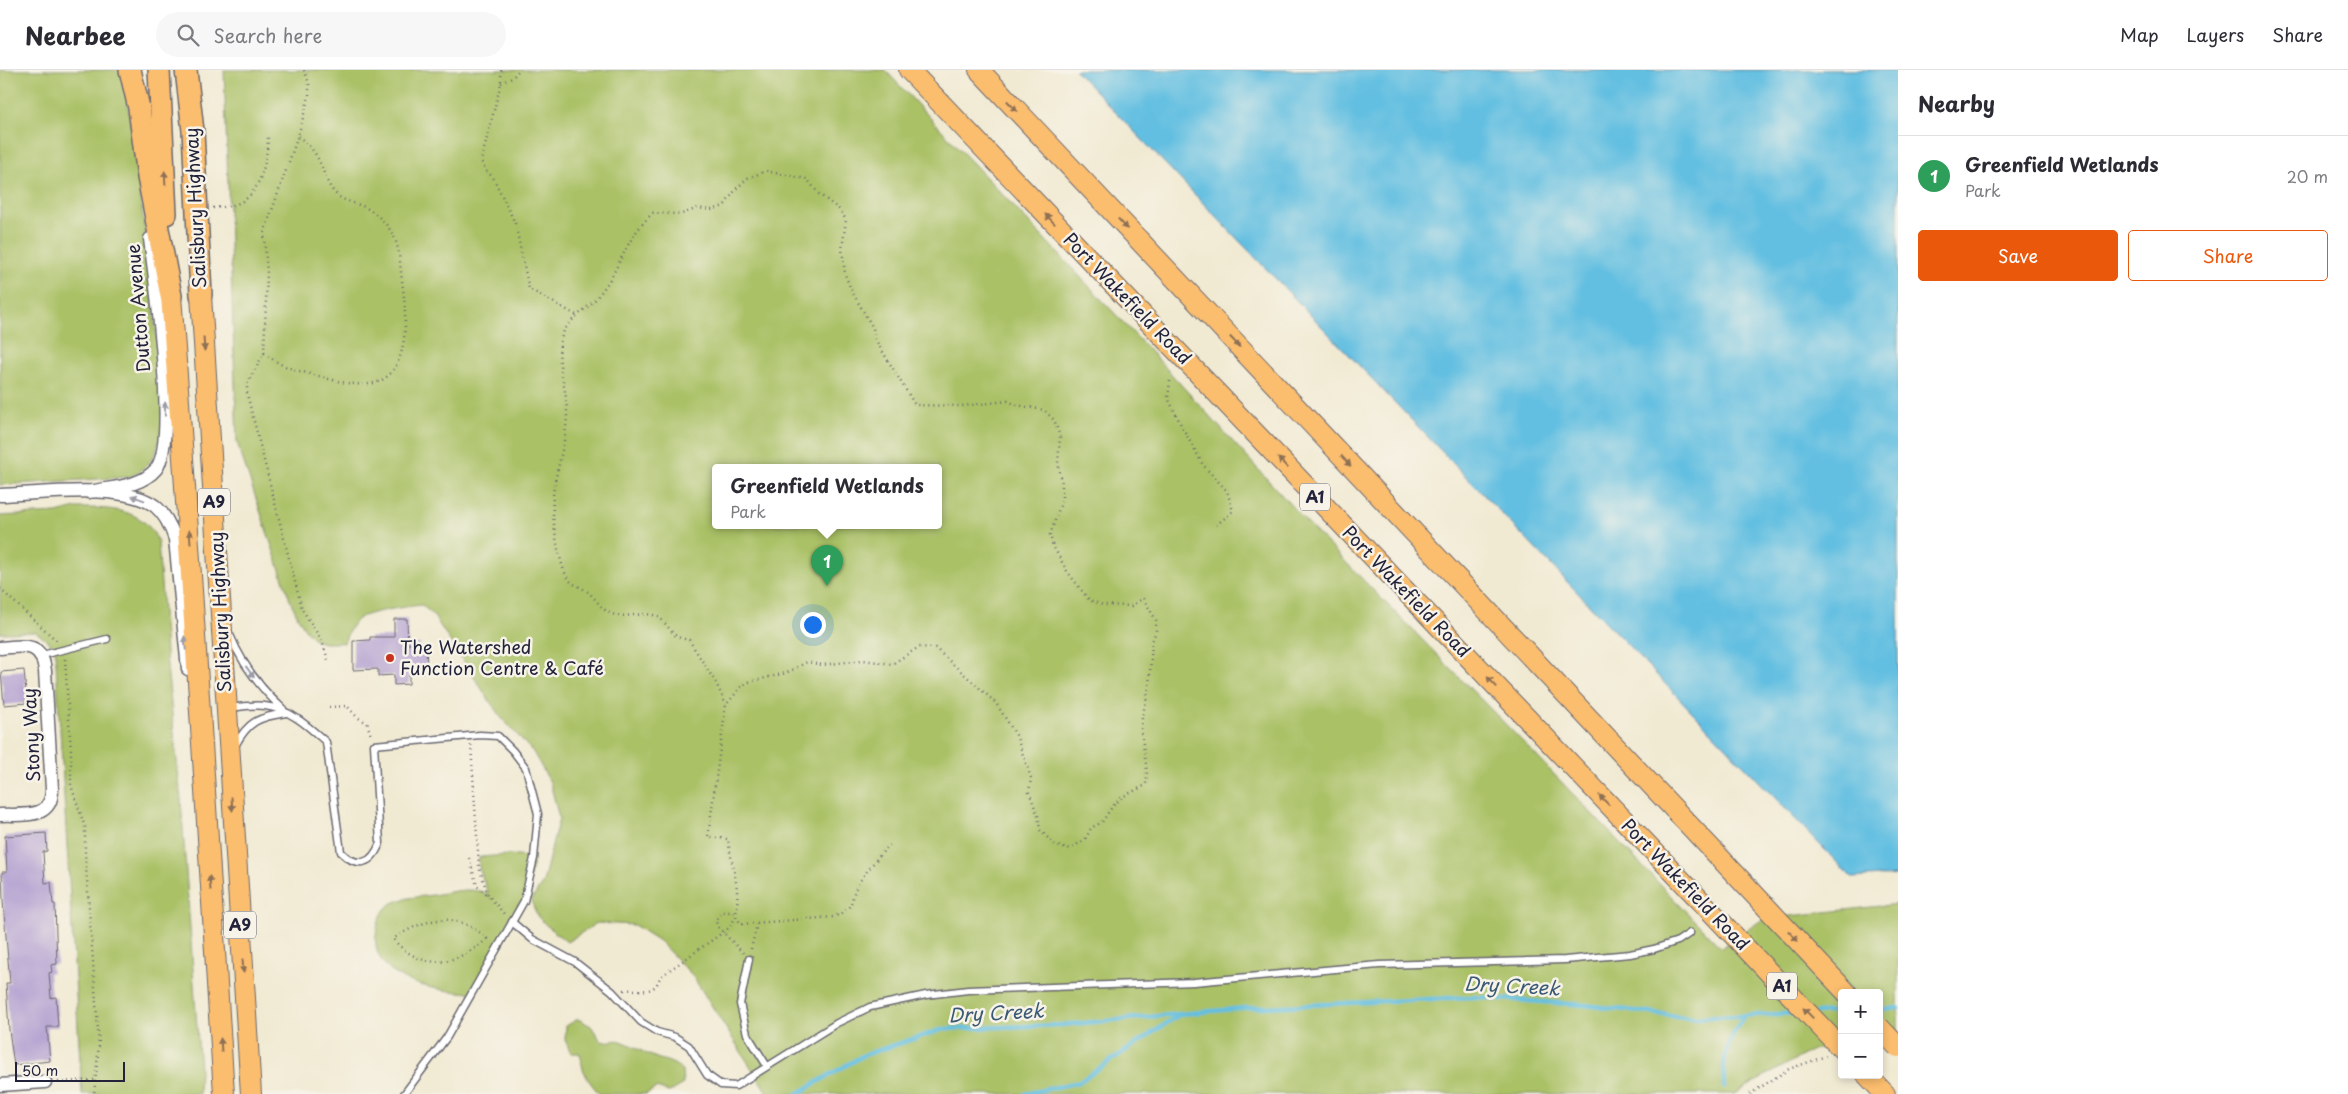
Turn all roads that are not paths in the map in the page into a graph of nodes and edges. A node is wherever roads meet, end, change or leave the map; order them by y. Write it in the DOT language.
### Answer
graph roads {
  1 [pos="129,70"];
  2 [pos="159,70"];
  3 [pos="186,70"];
  4 [pos="194,70"];
  5 [pos="909,70"];
  6 [pos="979,70"];
  7 [pos="193,131"];
  8 [pos="171,296"];
  9 [pos="201,296"];
  10 [pos="89,492"];
  11 [pos="0,495"];
  12 [pos="221,613"];
  13 [pos="107,638"];
  14 [pos="0,648"];
  15 [pos="42,655"];
  16 [pos="198,708"];
  17 [pos="226,708"];
  18 [pos="287,712"];
  19 [pos="229,756"];
  20 [pos="0,815"];
  21 [pos="512,922"];
  22 [pos="1690,933"];
  23 [pos="749,959"];
  24 [pos="1843,989"];
  25 [pos="1883,1031"];
  26 [pos="1898,1047"];
  27 [pos="1837,1052"];
  28 [pos="767,1066"];
  29 [pos="1871,1079"];
  30 [pos="50,1082"];
  31 [pos="0,1085"];
  32 [pos="224,1094"];
  33 [pos="251,1094"];
  34 [pos="404,1094"];
  35 [pos="1885,1094"];
  1 -- 8 [label="highway"];
  10 -- 1 [label="street, Dutton Avenue, one-way"];
  8 -- 2 [label="highway, Salisbury Highway / A9, one-way"];
  3 -- 7 [label="highway, Salisbury Highway / A9"];
  4 -- 7 [label="highway"];
  27 -- 5 [label="highway, Port Wakefield Road / A1, one-way"];
  6 -- 24 [label="highway, A1, one-way"];
  7 -- 9 [label="highway, Salisbury Highway / A9"];
  16 -- 8 [label="highway, Salisbury Highway / A9, one-way"];
  9 -- 12 [label="highway, Salisbury Highway / A9, one-way"];
  10 -- 11 [label="street, Dutton Avenue"];
  16 -- 10 [label="street, Dutton Avenue, one-way"];
  12 -- 17 [label="highway, Salisbury Highway / A9"];
  12 -- 18 [label="lane, one-way"];
  13 -- 15 [label="lane"];
  14 -- 15 [label="street"];
  15 -- 20 [label="street, Stony Way"];
  16 -- 17 [label="highway"];
  32 -- 16 [label="highway, Salisbury Highway / A9, one-way"];
  17 -- 18 [label="lane"];
  17 -- 19 [label="highway, Salisbury Highway / A9"];
  18 -- 19 [label="lane"];
  18 -- 21 [label="lane"];
  19 -- 33 [label="highway, Salisbury Highway / A9, one-way"];
  21 -- 28 [label="lane"];
  21 -- 34 [label="lane"];
  22 -- 28 [label="lane"];
  23 -- 28 [label="lane"];
  25 -- 26 [label="highway, bridge"];
  29 -- 35 [label="highway"];
  30 -- 31 [label="street"];
}
